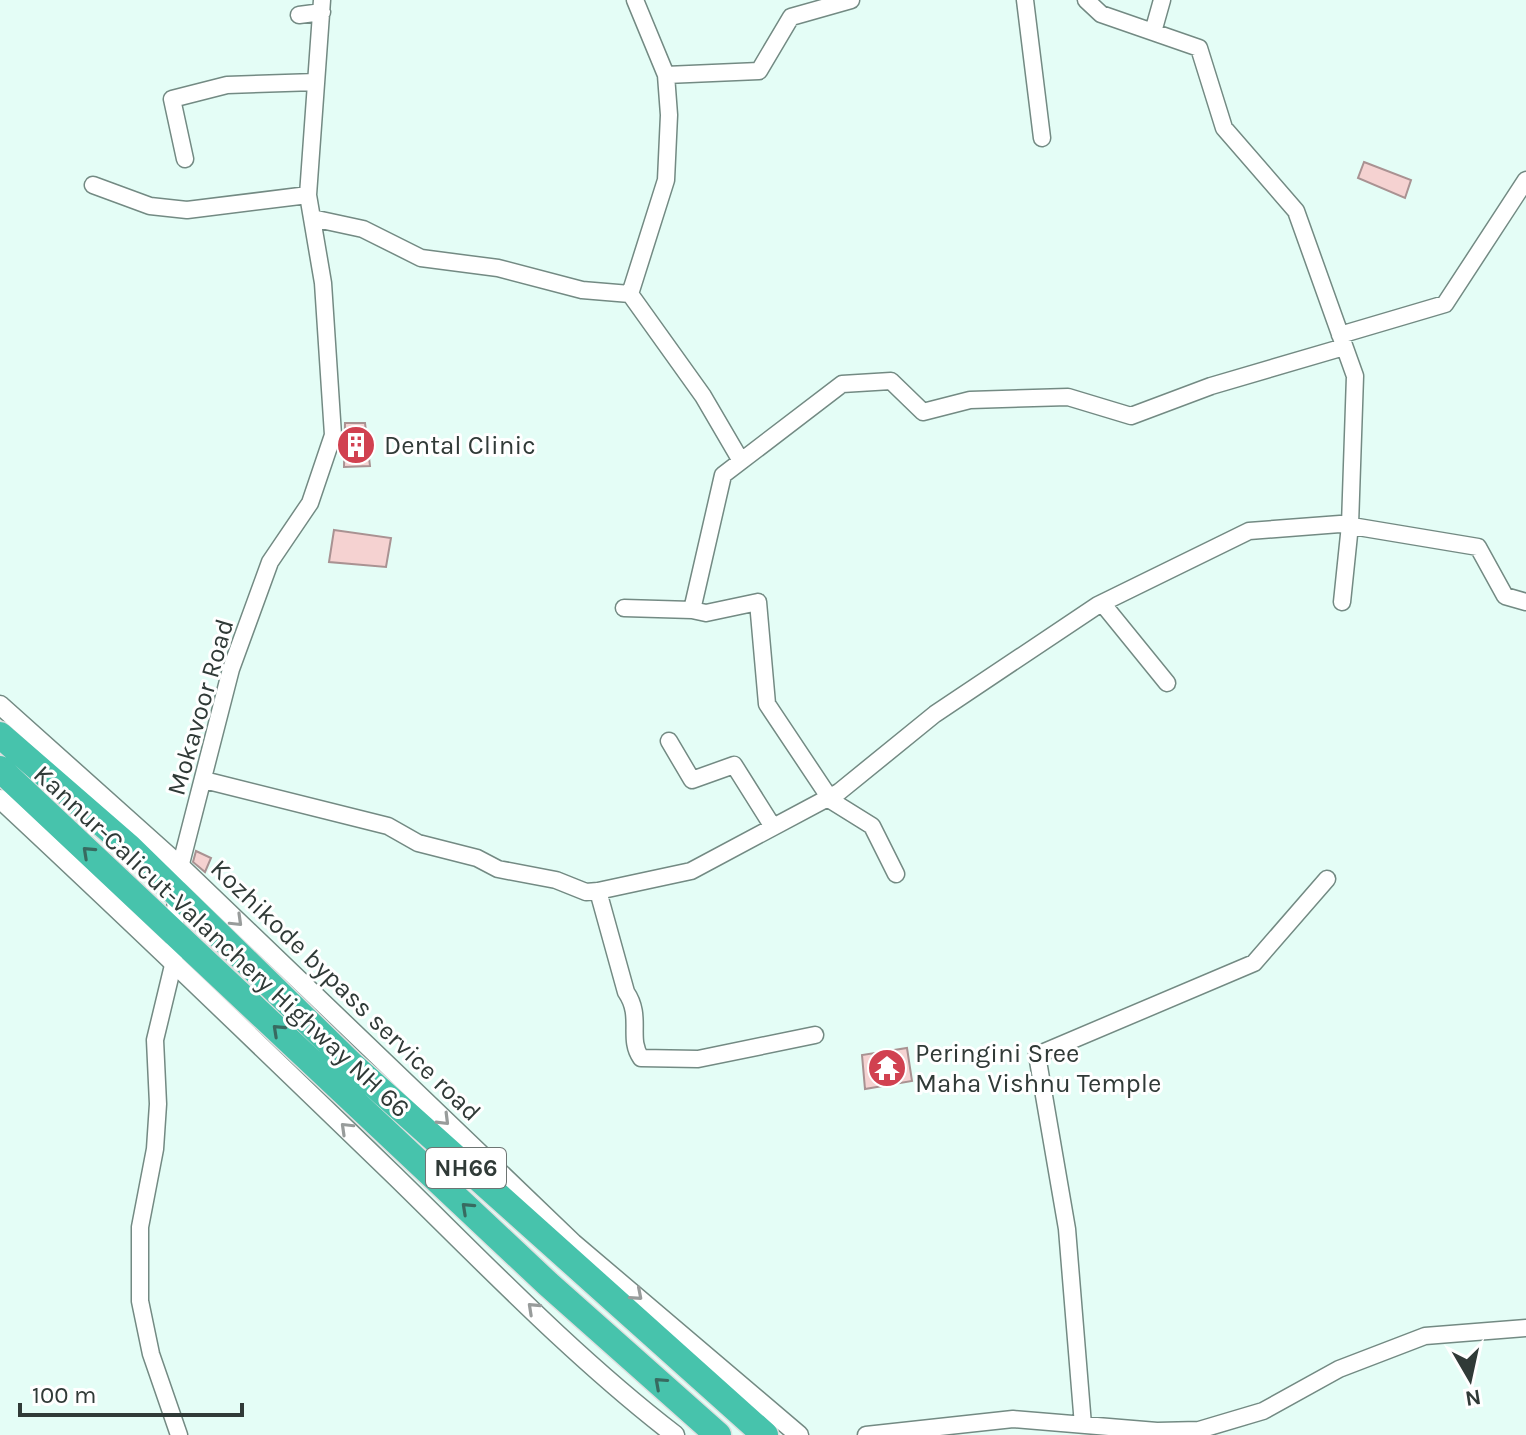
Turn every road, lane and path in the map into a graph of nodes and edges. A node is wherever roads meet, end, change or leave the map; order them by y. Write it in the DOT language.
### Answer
graph roads {
  1 [pos="635,0"];
  2 [pos="851,0"];
  3 [pos="1025,0"];
  4 [pos="1086,0"];
  5 [pos="1162,0"];
  6 [pos="322,6"];
  7 [pos="299,15"];
  8 [pos="1153,32"];
  9 [pos="666,75"];
  10 [pos="316,82"];
  11 [pos="1042,138"];
  12 [pos="185,159"];
  13 [pos="1526,180"];
  14 [pos="93,185"];
  15 [pos="308,195"];
  16 [pos="312,218"];
  17 [pos="630,294"];
  18 [pos="1342,341"];
  19 [pos="741,461"];
  20 [pos="1350,525"];
  21 [pos="1342,602"];
  22 [pos="1526,602"];
  23 [pos="1102,603"];
  24 [pos="624,608"];
  25 [pos="692,610"];
  26 [pos="1167,683"];
  27 [pos="0,705"];
  28 [pos="0,735"];
  29 [pos="669,741"];
  30 [pos="0,769"];
  31 [pos="204,780"];
  32 [pos="828,797"];
  33 [pos="0,799"];
  34 [pos="773,827"];
  35 [pos="896,874"];
  36 [pos="178,879"];
  37 [pos="1327,879"];
  38 [pos="598,891"];
  39 [pos="176,934"];
  40 [pos="174,961"];
  41 [pos="815,1035"];
  42 [pos="1526,1328"];
  43 [pos="1083,1425"];
  44 [pos="179,1435"];
  45 [pos="675,1435"];
  46 [pos="718,1435"];
  47 [pos="765,1435"];
  48 [pos="799,1435"];
  49 [pos="866,1435"];
  1 -- 9 [label="street"];
  2 -- 9 [label="street"];
  3 -- 11 [label="street"];
  4 -- 8 [label="street"];
  5 -- 8 [label="street"];
  6 -- 7 [label="street"];
  6 -- 10 [label="street, Mokavoor Road"];
  8 -- 18 [label="street"];
  9 -- 17 [label="street"];
  10 -- 12 [label="street"];
  10 -- 15 [label="street, Mokavoor Road"];
  13 -- 18 [label="street"];
  14 -- 15 [label="street"];
  15 -- 16 [label="street, Mokavoor Road"];
  16 -- 17 [label="street"];
  16 -- 31 [label="street, Mokavoor Road"];
  17 -- 19 [label="street"];
  18 -- 19 [label="street"];
  18 -- 20 [label="street"];
  19 -- 25 [label="street"];
  20 -- 21 [label="street"];
  20 -- 22 [label="street"];
  20 -- 23 [label="street"];
  23 -- 26 [label="street"];
  23 -- 32 [label="street"];
  24 -- 25 [label="street"];
  25 -- 32 [label="street"];
  27 -- 36 [label="street, Kozhikode bypass service road"];
  28 -- 36 [label="highway, Kannur-Calicut-Valanchery Highway NH 66 / NH66"];
  29 -- 34 [label="street"];
  39 -- 30 [label="highway, one-way"];
  31 -- 36 [label="street, Mokavoor Road"];
  31 -- 38 [label="street"];
  32 -- 34 [label="street"];
  32 -- 35 [label="street"];
  33 -- 40 [label="street"];
  34 -- 38 [label="street"];
  36 -- 39 [label="street, Mokavoor Road"];
  36 -- 47 [label="highway, Kannur-Calicut-Valanchery Highway NH 66 / NH66"];
  36 -- 48 [label="street, Kozhikode bypass service road, one-way"];
  37 -- 43 [label="street"];
  38 -- 41 [label="street"];
  39 -- 40 [label="street, Mokavoor Road"];
  46 -- 39 [label="highway, one-way"];
  40 -- 44 [label="street, Mokavoor Road"];
  45 -- 40 [label="street, one-way"];
  42 -- 43 [label="street"];
  43 -- 49 [label="street"];
}
